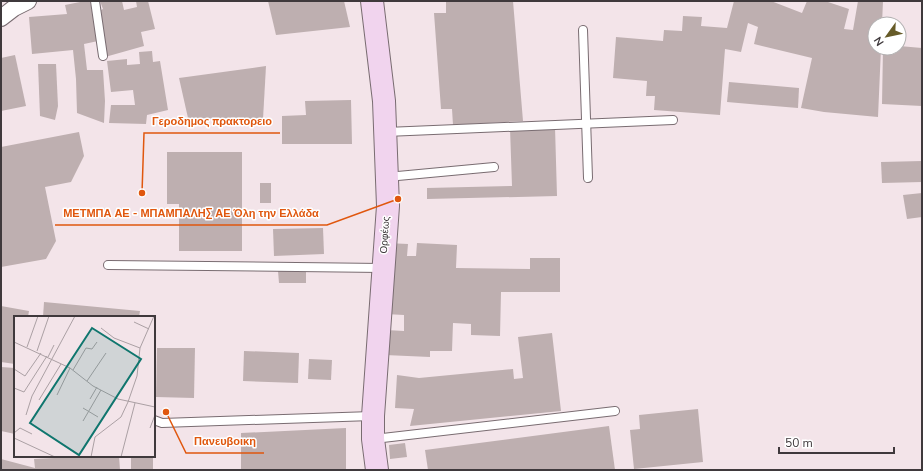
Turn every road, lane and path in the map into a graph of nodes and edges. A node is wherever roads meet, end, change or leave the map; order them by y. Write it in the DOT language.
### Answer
graph roads {
  1 [pos="28,1"];
  2 [pos="95,1"];
  3 [pos="372,1"];
  4 [pos="1,18"];
  5 [pos="583,30"];
  6 [pos="103,56"];
  7 [pos="673,120"];
  8 [pos="586,124"];
  9 [pos="385,132"];
  10 [pos="494,167"];
  11 [pos="387,177"];
  12 [pos="588,178"];
  13 [pos="108,265"];
  14 [pos="383,268"];
  15 [pos="615,411"];
  16 [pos="373,416"];
  17 [pos="155,420"];
  18 [pos="373,439"];
  19 [pos="376,470"];
  1 -- 4 [label="street"];
  2 -- 6 [label="lane"];
  3 -- 9 [label="street, Ορφέως"];
  5 -- 8 [label="lane"];
  7 -- 8 [label="lane"];
  8 -- 9 [label="lane"];
  8 -- 12 [label="lane"];
  9 -- 11 [label="street, Ορφέως"];
  10 -- 11 [label="lane"];
  11 -- 14 [label="street, Ορφέως"];
  13 -- 14 [label="lane"];
  14 -- 16 [label="street, Ορφέως"];
  15 -- 18 [label="lane"];
  16 -- 17 [label="lane"];
  16 -- 18 [label="street, Ορφέως"];
  18 -- 19 [label="street, Ορφέως"];
}
